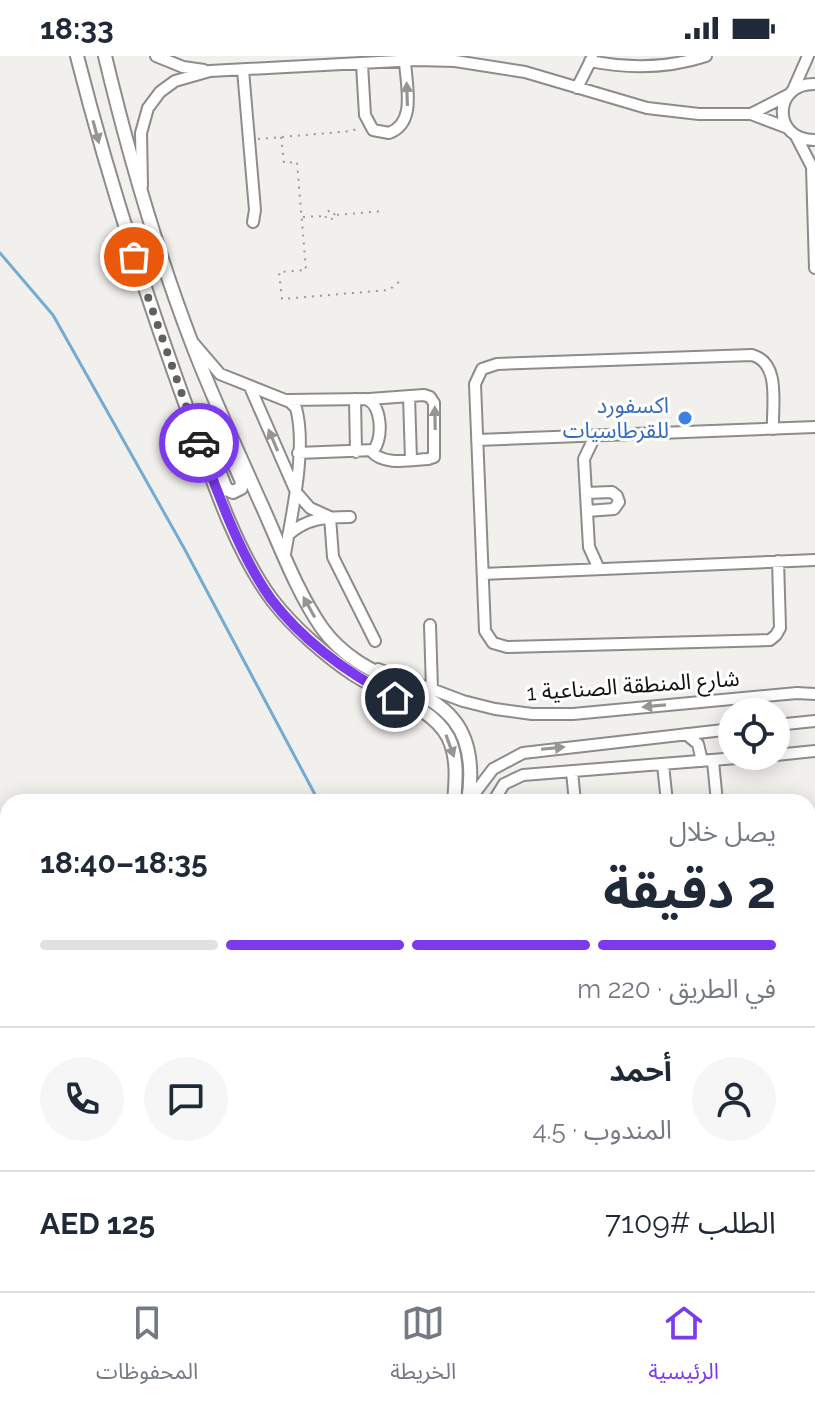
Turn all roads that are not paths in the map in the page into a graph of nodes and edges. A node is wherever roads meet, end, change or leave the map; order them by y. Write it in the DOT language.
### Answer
graph roads {
  1 [pos="77,56"];
  2 [pos="105,56"];
  3 [pos="156,56"];
  4 [pos="649,56"];
  5 [pos="706,56"];
  6 [pos="809,56"];
  7 [pos="592,58"];
  8 [pos="405,61"];
  9 [pos="362,64"];
  10 [pos="658,66"];
  11 [pos="815,68"];
  12 [pos="243,70"];
  13 [pos="210,71"];
  14 [pos="815,84"];
  15 [pos="577,88"];
  16 [pos="791,92"];
  17 [pos="751,114"];
  18 [pos="792,132"];
  19 [pos="815,140"];
  20 [pos="813,163"];
  21 [pos="142,192"];
  22 [pos="253,222"];
  23 [pos="815,268"];
  24 [pos="190,339"];
  25 [pos="207,383"];
  26 [pos="250,387"];
  27 [pos="409,396"];
  28 [pos="360,399"];
  29 [pos="286,400"];
  30 [pos="190,416"];
  31 [pos="815,427"];
  32 [pos="773,429"];
  33 [pos="595,436"];
  34 [pos="477,440"];
  35 [pos="371,451"];
  36 [pos="356,452"];
  37 [pos="298,453"];
  38 [pos="411,460"];
  39 [pos="296,492"];
  40 [pos="586,493"];
  41 [pos="587,511"];
  42 [pos="330,517"];
  43 [pos="350,517"];
  44 [pos="288,535"];
  45 [pos="285,554"];
  46 [pos="815,560"];
  47 [pos="778,561"];
  48 [pos="599,569"];
  49 [pos="483,574"];
  50 [pos="430,625"];
  51 [pos="375,641"];
  52 [pos="365,667"];
  53 [pos="432,689"];
  54 [pos="815,694"];
  55 [pos="815,721"];
  56 [pos="790,724"];
  57 [pos="716,731"];
  58 [pos="686,734"];
  59 [pos="701,749"];
  60 [pos="815,751"];
  61 [pos="790,754"];
  62 [pos="718,760"];
  63 [pos="708,761"];
  64 [pos="663,765"];
  65 [pos="572,772"];
  66 [pos="454,794"];
  67 [pos="469,794"];
  68 [pos="474,794"];
  69 [pos="498,794"];
  70 [pos="574,794"];
  71 [pos="666,794"];
  72 [pos="715,794"];
  1 -- 30 [label="main road, one-way"];
  2 -- 21 [label="main road"];
  3 -- 13 [label="street"];
  4 -- 10 [label="street"];
  5 -- 10 [label="street"];
  6 -- 11 [label="street"];
  6 -- 16 [label="street"];
  7 -- 10 [label="street"];
  7 -- 15 [label="street"];
  8 -- 9 [label="street"];
  9 -- 8 [label="street, one-way"];
  8 -- 15 [label="street"];
  9 -- 12 [label="street"];
  12 -- 13 [label="street"];
  12 -- 22 [label="street"];
  13 -- 21 [label="street"];
  14 -- 16 [label="street"];
  15 -- 17 [label="street"];
  16 -- 17 [label="street"];
  16 -- 18 [label="street"];
  17 -- 18 [label="street"];
  18 -- 19 [label="street"];
  18 -- 20 [label="street"];
  20 -- 23 [label="street"];
  21 -- 24 [label="main road"];
  24 -- 25 [label="main road"];
  24 -- 26 [label="street"];
  25 -- 30 [label="main road"];
  25 -- 45 [label="main road"];
  26 -- 29 [label="street"];
  39 -- 26 [label="street, one-way"];
  27 -- 28 [label="street"];
  27 -- 38 [label="street"];
  38 -- 27 [label="street, one-way"];
  28 -- 29 [label="street"];
  28 -- 35 [label="street"];
  28 -- 36 [label="street"];
  29 -- 37 [label="street"];
  30 -- 66 [label="main road, one-way"];
  31 -- 32 [label="street"];
  32 -- 33 [label="street"];
  32 -- 34 [label="street"];
  33 -- 34 [label="street"];
  33 -- 40 [label="street"];
  34 -- 49 [label="street"];
  35 -- 36 [label="street"];
  35 -- 38 [label="street"];
  36 -- 37 [label="street"];
  37 -- 39 [label="street"];
  39 -- 42 [label="street"];
  39 -- 44 [label="street"];
  40 -- 41 [label="street"];
  40 -- 41 [label="street"];
  41 -- 48 [label="street"];
  42 -- 43 [label="street"];
  42 -- 44 [label="street"];
  42 -- 51 [label="street"];
  44 -- 45 [label="street"];
  52 -- 45 [label="main road, one-way"];
  46 -- 47 [label="street"];
  47 -- 48 [label="street"];
  47 -- 49 [label="street"];
  48 -- 49 [label="street"];
  50 -- 53 [label="street"];
  52 -- 53 [label="street, شارع المنطقة الصناعية 1"];
  52 -- 67 [label="main road"];
  54 -- 53 [label="street, شارع المنطقة الصناعية 1, one-way"];
  55 -- 56 [label="street"];
  57 -- 58 [label="street"];
  57 -- 59 [label="street"];
  58 -- 59 [label="street"];
  68 -- 58 [label="street, one-way"];
  59 -- 63 [label="street"];
  60 -- 61 [label="street"];
  62 -- 63 [label="street"];
  63 -- 64 [label="street"];
  63 -- 72 [label="street"];
  64 -- 65 [label="street"];
  64 -- 71 [label="street"];
  65 -- 69 [label="street"];
  65 -- 70 [label="street"];
}
